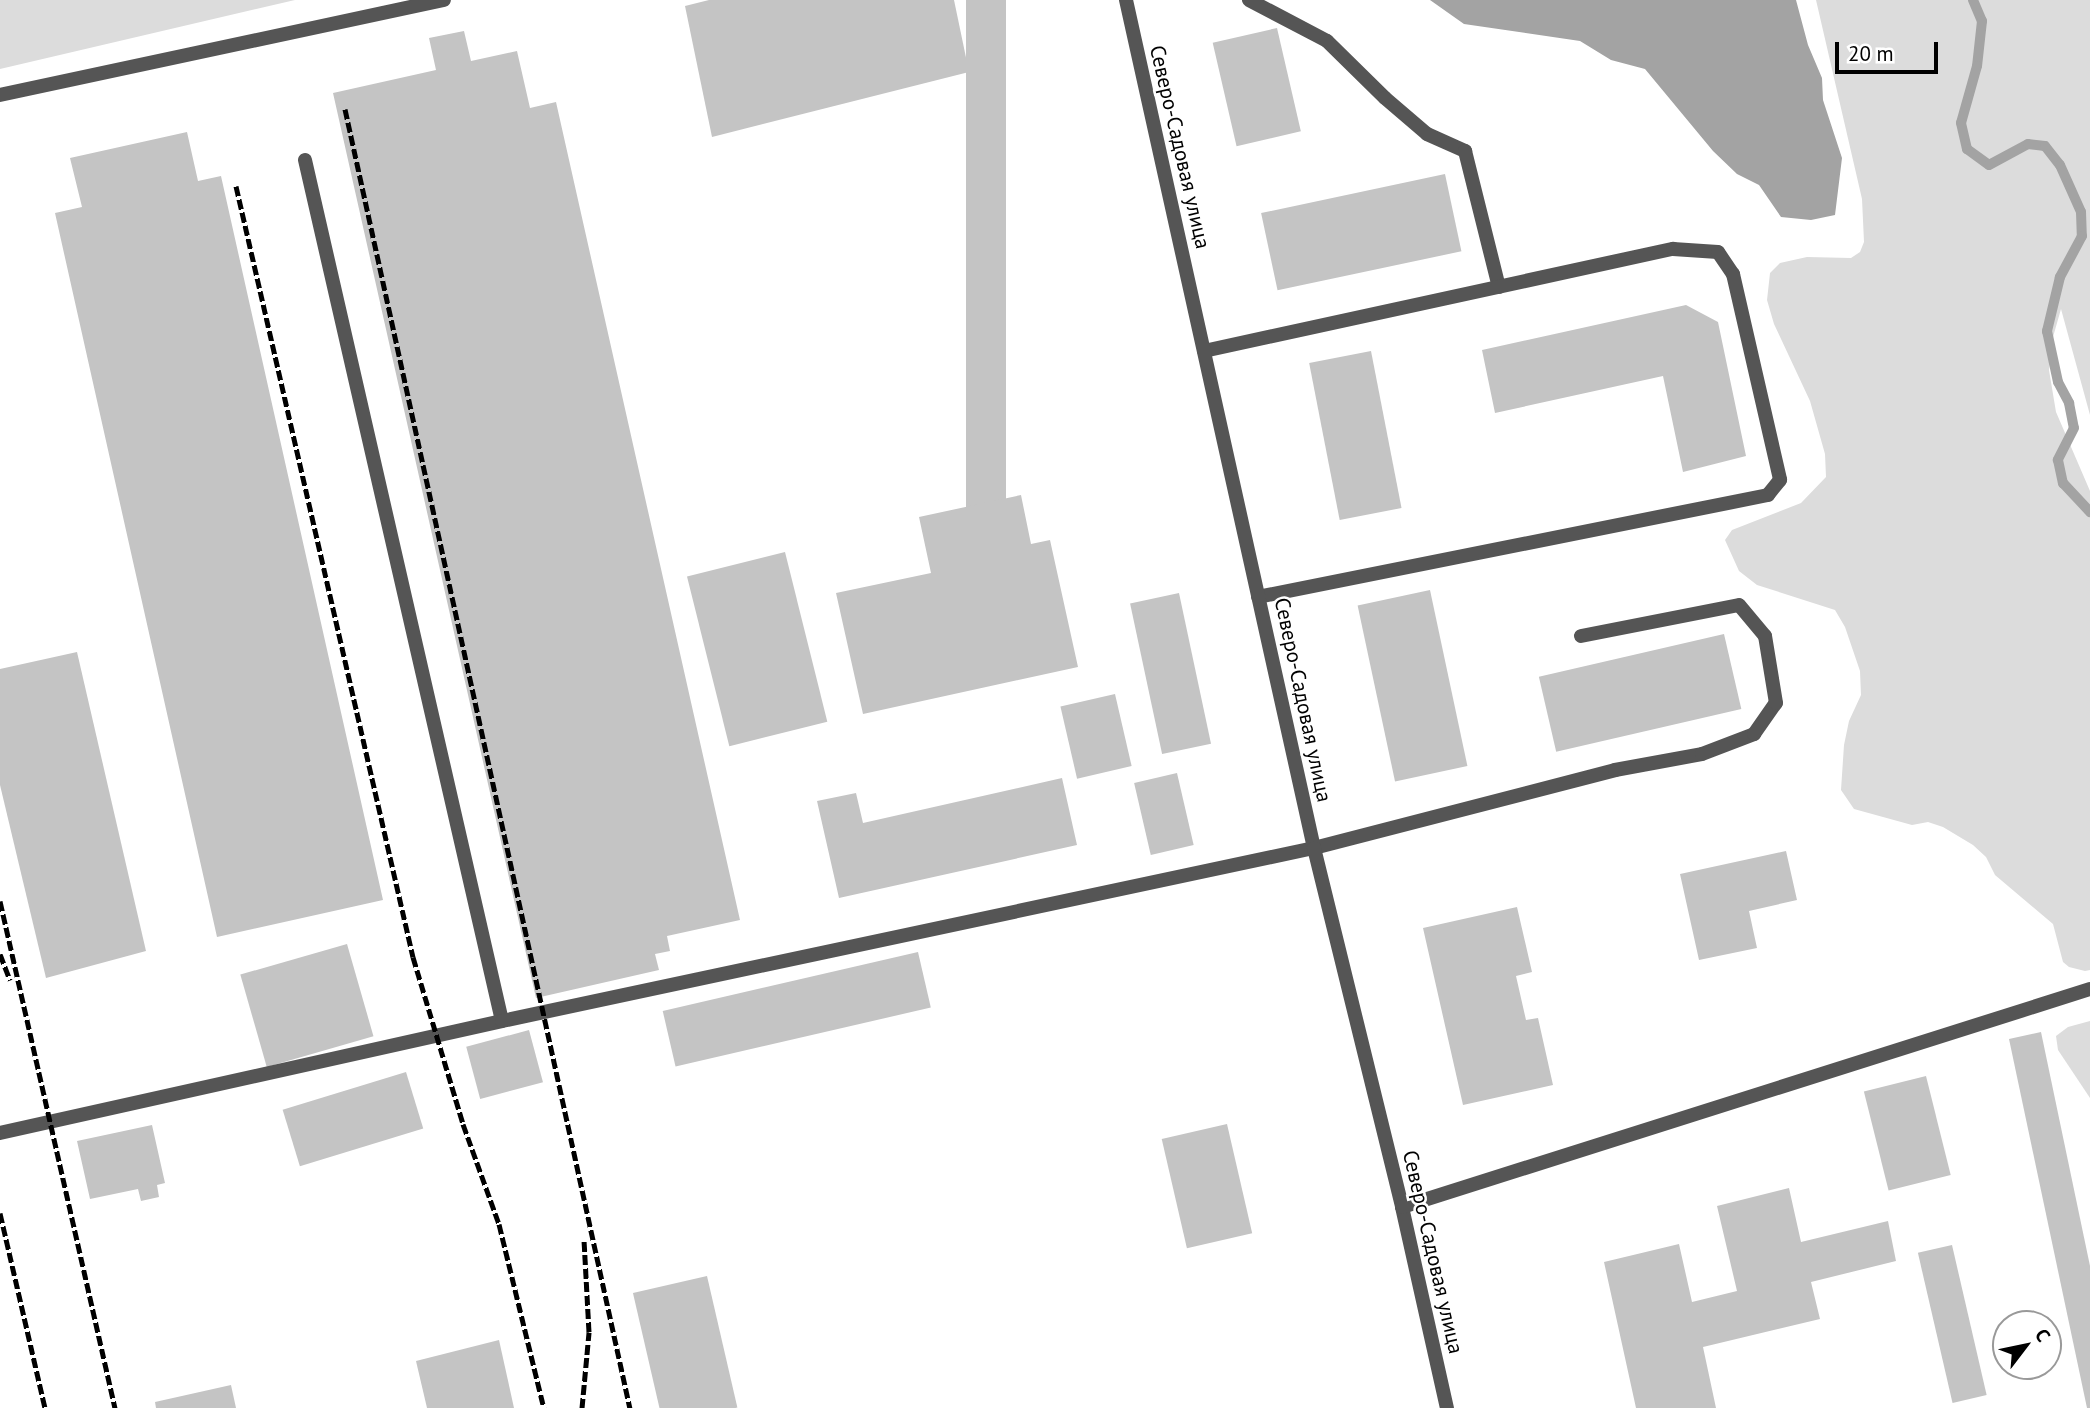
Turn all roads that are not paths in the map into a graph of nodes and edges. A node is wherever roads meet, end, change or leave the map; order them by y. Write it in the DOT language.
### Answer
graph roads {
  1 [pos="444,0"];
  2 [pos="1126,0"];
  3 [pos="1249,0"];
  4 [pos="0,95"];
  5 [pos="305,160"];
  6 [pos="1499,287"];
  7 [pos="1204,351"];
  8 [pos="1258,597"];
  9 [pos="1581,636"];
  10 [pos="1314,848"];
  11 [pos="2090,989"];
  12 [pos="502,1021"];
  13 [pos="0,1133"];
  14 [pos="1402,1207"];
  15 [pos="1447,1408"];
  1 -- 4 [label="street"];
  2 -- 7 [label="street, Северо-Садовая улица"];
  3 -- 6 [label="street"];
  5 -- 12 [label="street"];
  6 -- 7 [label="street"];
  6 -- 8 [label="street"];
  7 -- 8 [label="street, Северо-Садовая улица"];
  8 -- 10 [label="street, Северо-Садовая улица"];
  9 -- 10 [label="street"];
  10 -- 12 [label="street"];
  10 -- 14 [label="street, Северо-Садовая улица"];
  11 -- 14 [label="street"];
  12 -- 13 [label="street"];
  14 -- 15 [label="street, Северо-Садовая улица"];
}
